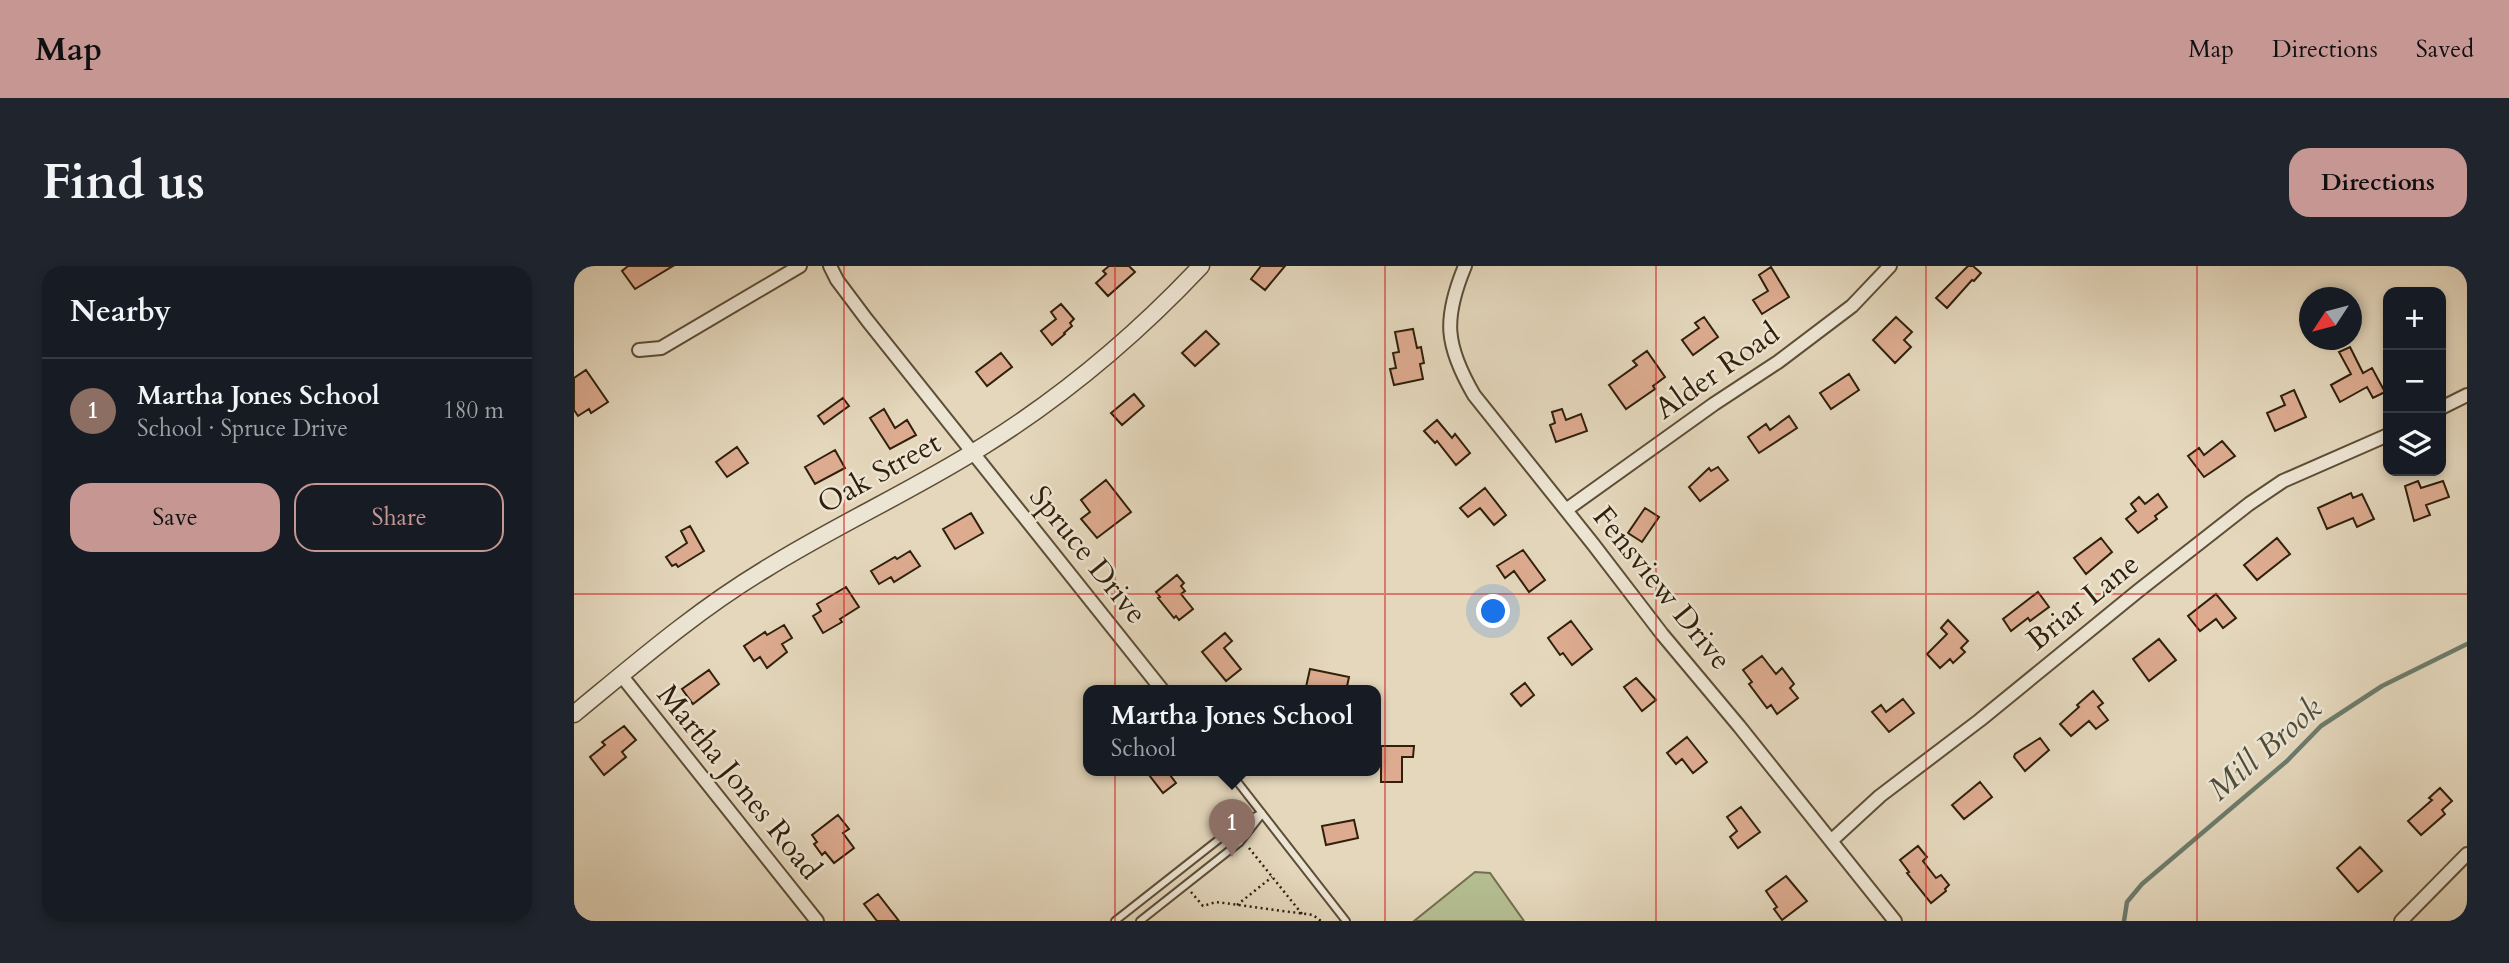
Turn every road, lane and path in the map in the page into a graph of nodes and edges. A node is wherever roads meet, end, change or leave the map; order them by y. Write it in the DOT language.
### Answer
graph roads {
  1 [pos="800,266"];
  2 [pos="830,266"];
  3 [pos="1201,266"];
  4 [pos="1465,266"];
  5 [pos="1890,266"];
  6 [pos="639,350"];
  7 [pos="2467,395"];
  8 [pos="2446,406"];
  9 [pos="2383,437"];
  10 [pos="972,453"];
  11 [pos="1566,510"];
  12 [pos="621,675"];
  13 [pos="1158,685"];
  14 [pos="574,714"];
  15 [pos="1233,776"];
  16 [pos="1262,813"];
  17 [pos="1831,841"];
  18 [pos="1247,845"];
  19 [pos="2467,854"];
  20 [pos="1272,877"];
  21 [pos="1185,885"];
  22 [pos="1237,905"];
  23 [pos="1302,914"];
  24 [pos="817,921"];
  25 [pos="1115,921"];
  26 [pos="1140,921"];
  27 [pos="1321,921"];
  28 [pos="1346,921"];
  29 [pos="1895,921"];
  30 [pos="2401,921"];
  1 -- 6 [label="street"];
  2 -- 10 [label="street, Spruce Drive"];
  3 -- 10 [label="street, Oak Street"];
  4 -- 11 [label="street, Fensview Drive"];
  5 -- 11 [label="street, Alder Road"];
  7 -- 8 [label="street"];
  9 -- 17 [label="street, Briar Lane"];
  10 -- 12 [label="street, Oak Street"];
  10 -- 13 [label="street, Spruce Drive"];
  11 -- 17 [label="street, Fensview Drive"];
  12 -- 14 [label="street, Oak Street"];
  12 -- 24 [label="street, Martha Jones Road"];
  15 -- 16 [label="lane"];
  16 -- 21 [label="lane"];
  16 -- 25 [label="lane"];
  16 -- 28 [label="lane"];
  17 -- 29 [label="street, Fensview Drive"];
  18 -- 20 [label="path"];
  19 -- 30 [label="street"];
  20 -- 22 [label="path"];
  20 -- 23 [label="path"];
  21 -- 22 [label="path"];
  21 -- 26 [label="lane"];
  22 -- 23 [label="path"];
  23 -- 27 [label="path"];
}
